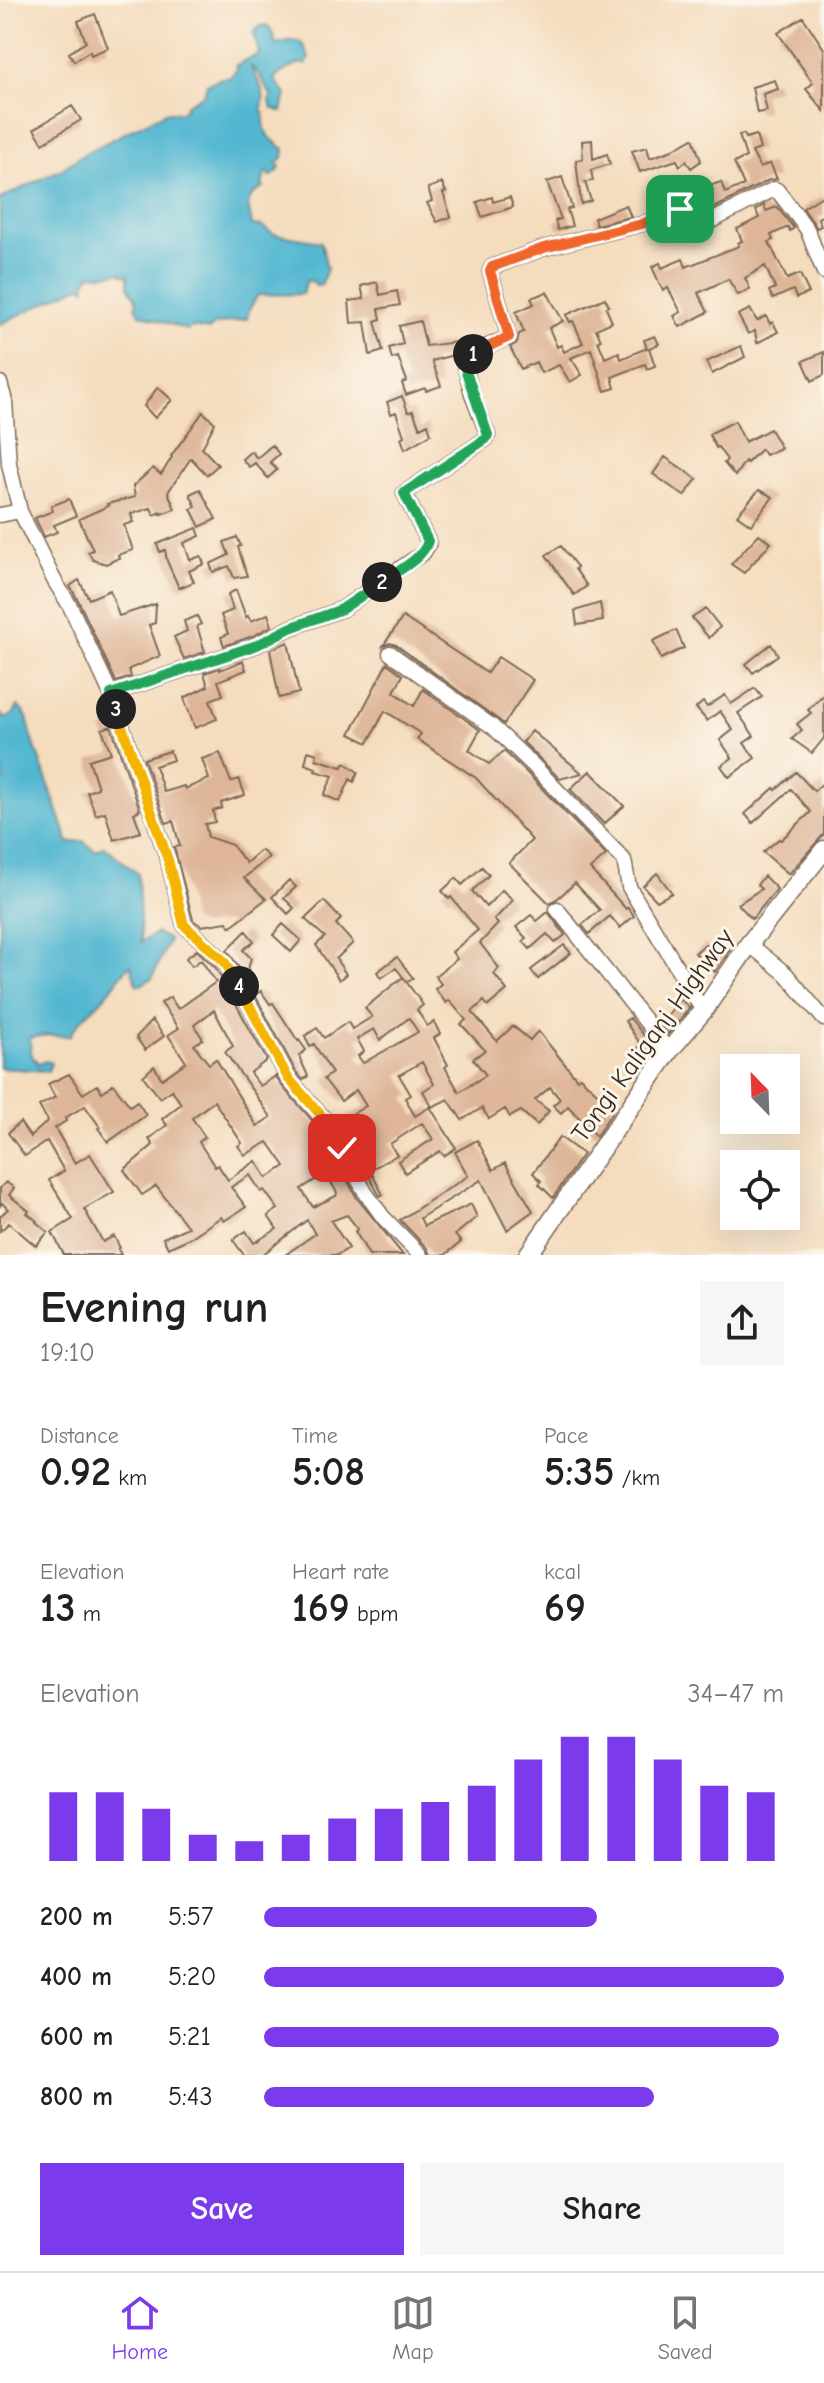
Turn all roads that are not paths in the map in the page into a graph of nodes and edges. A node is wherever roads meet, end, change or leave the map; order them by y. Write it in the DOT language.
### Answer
graph roads {
  1 [pos="824,272"];
  2 [pos="0,383"];
  3 [pos="20,511"];
  4 [pos="0,515"];
  5 [pos="390,653"];
  6 [pos="111,694"];
  7 [pos="824,850"];
  8 [pos="557,909"];
  9 [pos="749,944"];
  10 [pos="703,1011"];
  11 [pos="824,1019"];
  12 [pos="669,1051"];
  13 [pos="420,1255"];
  14 [pos="528,1255"];
  1 -- 6 [label="street"];
  2 -- 3 [label="street"];
  3 -- 4 [label="street"];
  3 -- 6 [label="street"];
  5 -- 10 [label="street"];
  6 -- 13 [label="street"];
  7 -- 9 [label="main road, Tongi Kaliganj Highway"];
  8 -- 12 [label="street"];
  9 -- 10 [label="main road, Tongi Kaliganj Highway"];
  9 -- 11 [label="street"];
  10 -- 12 [label="main road, Tongi Kaliganj Highway"];
  12 -- 14 [label="main road, Tongi Kaliganj Highway"];
}
